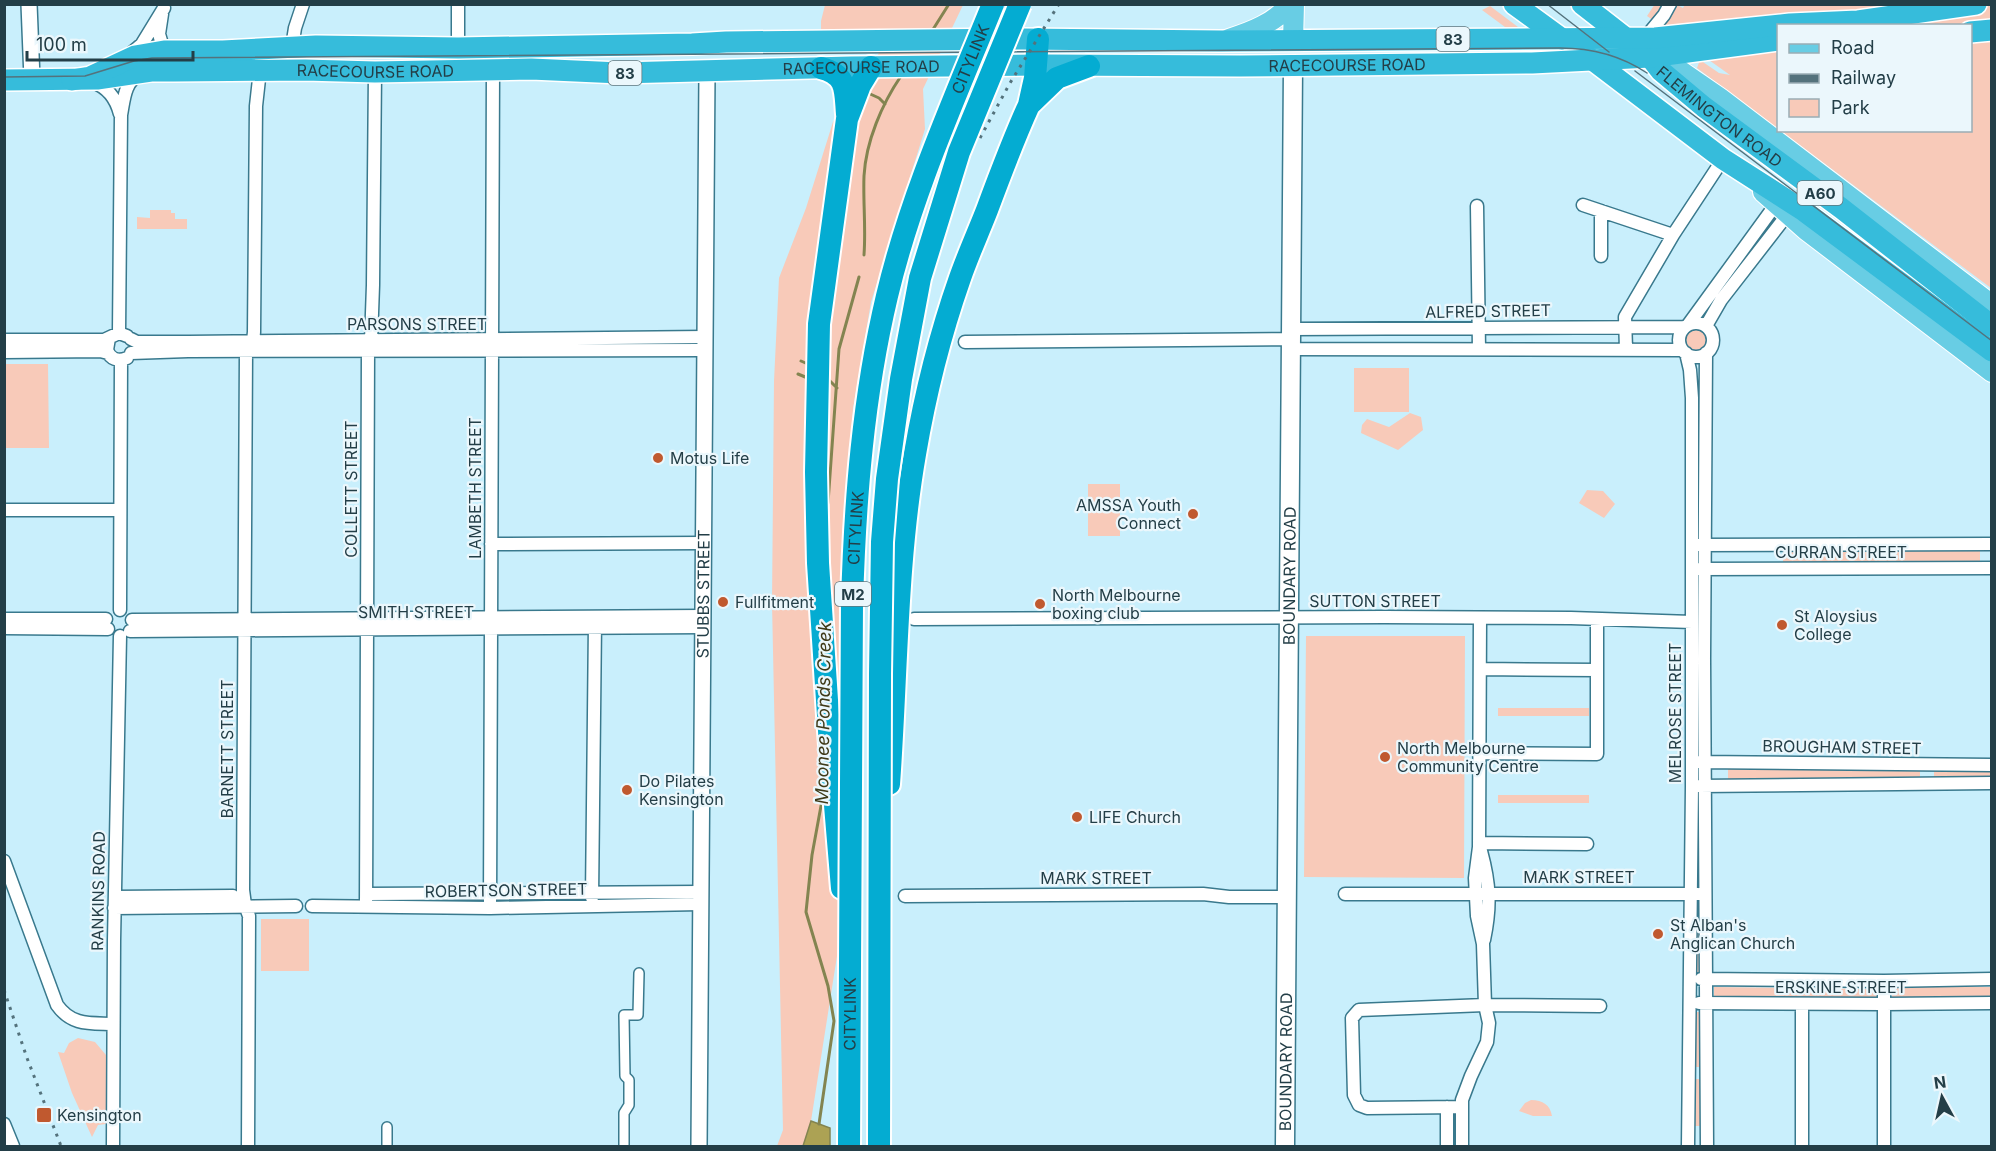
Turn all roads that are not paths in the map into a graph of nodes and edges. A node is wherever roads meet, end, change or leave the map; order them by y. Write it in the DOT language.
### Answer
graph roads {
  1 [pos="29,4"];
  2 [pos="303,4"];
  3 [pos="458,4"];
  4 [pos="993,4"];
  5 [pos="1020,4"];
  6 [pos="1292,4"];
  7 [pos="1514,4"];
  8 [pos="1582,4"];
  9 [pos="1670,4"];
  10 [pos="1976,4"];
  11 [pos="164,6"];
  12 [pos="1790,24"];
  13 [pos="1777,25"];
  14 [pos="1992,30"];
  15 [pos="1972,32"];
  16 [pos="293,38"];
  17 [pos="1560,38"];
  18 [pos="1038,39"];
  19 [pos="900,40"];
  20 [pos="1777,40"];
  21 [pos="1221,41"];
  22 [pos="1293,41"];
  23 [pos="711,43"];
  24 [pos="493,47"];
  25 [pos="458,48"];
  26 [pos="1643,48"];
  27 [pos="164,51"];
  28 [pos="1594,61"];
  29 [pos="115,64"];
  30 [pos="1036,66"];
  31 [pos="1089,66"];
  32 [pos="1293,66"];
  33 [pos="875,67"];
  34 [pos="820,68"];
  35 [pos="493,69"];
  36 [pos="256,70"];
  37 [pos="375,72"];
  38 [pos="707,72"];
  39 [pos="142,73"];
  40 [pos="32,79"];
  41 [pos="4,80"];
  42 [pos="72,80"];
  43 [pos="850,96"];
  44 [pos="1027,109"];
  45 [pos="121,115"];
  46 [pos="1723,159"];
  47 [pos="1743,173"];
  48 [pos="1583,205"];
  49 [pos="1478,206"];
  50 [pos="1782,209"];
  51 [pos="1601,211"];
  52 [pos="1673,235"];
  53 [pos="1601,256"];
  54 [pos="1725,272"];
  55 [pos="1736,280"];
  56 [pos="1992,305"];
  57 [pos="1625,326"];
  58 [pos="1686,326"];
  59 [pos="1992,326"];
  60 [pos="1706,327"];
  61 [pos="1479,328"];
  62 [pos="120,337"];
  63 [pos="1291,339"];
  64 [pos="4,340"];
  65 [pos="965,342"];
  66 [pos="705,344"];
  67 [pos="492,345"];
  68 [pos="249,346"];
  69 [pos="370,346"];
  70 [pos="1479,349"];
  71 [pos="1626,349"];
  72 [pos="4,352"];
  73 [pos="1684,352"];
  74 [pos="1706,353"];
  75 [pos="108,354"];
  76 [pos="126,357"];
  77 [pos="1988,358"];
  78 [pos="1692,398"];
  79 [pos="1705,398"];
  80 [pos="4,510"];
  81 [pos="120,510"];
  82 [pos="703,543"];
  83 [pos="491,544"];
  84 [pos="1992,544"];
  85 [pos="1691,545"];
  86 [pos="1704,545"];
  87 [pos="1992,568"];
  88 [pos="1691,569"];
  89 [pos="1704,569"];
  90 [pos="120,610"];
  91 [pos="1290,618"];
  92 [pos="1480,618"];
  93 [pos="4,619"];
  94 [pos="914,619"];
  95 [pos="1597,619"];
  96 [pos="595,622"];
  97 [pos="703,622"];
  98 [pos="1692,622"];
  99 [pos="491,623"];
  100 [pos="107,624"];
  101 [pos="244,624"];
  102 [pos="367,624"];
  103 [pos="4,628"];
  104 [pos="127,629"];
  105 [pos="1480,669"];
  106 [pos="1598,670"];
  107 [pos="1698,693"];
  108 [pos="1480,753"];
  109 [pos="1692,762"];
  110 [pos="1705,762"];
  111 [pos="1926,765"];
  112 [pos="1992,765"];
  113 [pos="1926,783"];
  114 [pos="1992,783"];
  115 [pos="1698,786"];
  116 [pos="1587,844"];
  117 [pos="1479,845"];
  118 [pos="4,861"];
  119 [pos="592,892"];
  120 [pos="490,893"];
  121 [pos="1482,893"];
  122 [pos="1705,893"];
  123 [pos="1346,894"];
  124 [pos="1691,894"];
  125 [pos="905,896"];
  126 [pos="1287,897"];
  127 [pos="700,898"];
  128 [pos="366,901"];
  129 [pos="115,902"];
  130 [pos="245,905"];
  131 [pos="592,905"];
  132 [pos="296,906"];
  133 [pos="312,906"];
  134 [pos="881,907"];
  135 [pos="490,908"];
  136 [pos="639,974"];
  137 [pos="1706,979"];
  138 [pos="1992,979"];
  139 [pos="1691,980"];
  140 [pos="1884,981"];
  141 [pos="850,1000"];
  142 [pos="1992,1002"];
  143 [pos="1690,1003"];
  144 [pos="1707,1003"];
  145 [pos="1802,1004"];
  146 [pos="1884,1004"];
  147 [pos="1485,1005"];
  148 [pos="1600,1006"];
  149 [pos="113,1024"];
  150 [pos="1688,1074"];
  151 [pos="1707,1074"];
  152 [pos="1447,1107"];
  153 [pos="1461,1107"];
  154 [pos="4,1124"];
  155 [pos="387,1127"];
  156 [pos="1688,1130"];
  157 [pos="1707,1130"];
  158 [pos="13,1146"];
  159 [pos="113,1146"];
  160 [pos="248,1146"];
  161 [pos="387,1146"];
  162 [pos="624,1146"];
  163 [pos="699,1146"];
  164 [pos="849,1146"];
  165 [pos="879,1146"];
  166 [pos="1285,1146"];
  167 [pos="1447,1146"];
  168 [pos="1462,1146"];
  169 [pos="1688,1146"];
  170 [pos="1707,1146"];
  171 [pos="1802,1146"];
  172 [pos="1884,1146"];
  1 -- 40 [label="street"];
  2 -- 16 [label="street"];
  3 -- 25 [label="street"];
  4 -- 141 [label="highway, CITYLINK / M2, bridge"];
  5 -- 134 [label="highway, CITYLINK / M2, bridge"];
  6 -- 21 [label="main road"];
  6 -- 22 [label="main road, BOUNDARY ROAD"];
  7 -- 17 [label="highway, FLEMINGTON ROAD / A60"];
  8 -- 26 [label="highway, FLEMINGTON ROAD / A60"];
  9 -- 26 [label="street"];
  10 -- 12 [label="highway, 83"];
  11 -- 27 [label="street"];
  11 -- 29 [label="street"];
  13 -- 26 [label="highway, 83"];
  14 -- 15 [label="highway"];
  16 -- 25 [label="highway, RACECOURSE ROAD / 83"];
  16 -- 27 [label="highway, RACECOURSE ROAD / 83"];
  17 -- 22 [label="highway, RACECOURSE ROAD / 83"];
  17 -- 26 [label="highway, RACECOURSE ROAD / 83"];
  17 -- 28 [label="highway, FLEMINGTON ROAD / A60"];
  18 -- 19 [label="highway, RACECOURSE ROAD / 83"];
  18 -- 21 [label="highway, RACECOURSE ROAD / 83"];
  18 -- 30 [label="highway"];
  19 -- 23 [label="highway, RACECOURSE ROAD / 83"];
  19 -- 33 [label="highway"];
  20 -- 26 [label="highway, 83"];
  21 -- 22 [label="highway, RACECOURSE ROAD / 83"];
  22 -- 32 [label="highway, BOUNDARY ROAD"];
  23 -- 24 [label="highway, RACECOURSE ROAD / 83"];
  23 -- 38 [label="highway, STUBBS STREET"];
  24 -- 25 [label="highway, RACECOURSE ROAD / 83"];
  24 -- 35 [label="highway"];
  26 -- 28 [label="highway, RACECOURSE ROAD / 83"];
  26 -- 56 [label="main road, FLEMINGTON ROAD / A60"];
  26 -- 59 [label="highway, FLEMINGTON ROAD / A60"];
  27 -- 29 [label="highway, RACECOURSE ROAD / 83"];
  28 -- 32 [label="highway, RACECOURSE ROAD / 83"];
  28 -- 46 [label="highway, FLEMINGTON ROAD / A60"];
  29 -- 42 [label="highway, RACECOURSE ROAD / 83"];
  30 -- 31 [label="highway, RACECOURSE ROAD / 83"];
  30 -- 33 [label="highway, RACECOURSE ROAD / 83"];
  30 -- 44 [label="highway"];
  31 -- 32 [label="highway, RACECOURSE ROAD / 83"];
  31 -- 44 [label="highway"];
  32 -- 63 [label="main road, BOUNDARY ROAD"];
  33 -- 34 [label="highway, RACECOURSE ROAD / 83"];
  33 -- 43 [label="highway"];
  34 -- 38 [label="highway, RACECOURSE ROAD / 83"];
  34 -- 43 [label="highway"];
  35 -- 37 [label="highway, RACECOURSE ROAD / 83"];
  35 -- 38 [label="highway, RACECOURSE ROAD / 83"];
  35 -- 67 [label="street, LAMBETH STREET"];
  36 -- 37 [label="highway, RACECOURSE ROAD / 83"];
  36 -- 39 [label="highway, RACECOURSE ROAD / 83"];
  36 -- 68 [label="street, BARNETT STREET"];
  37 -- 69 [label="street, COLLETT STREET"];
  38 -- 66 [label="street, STUBBS STREET"];
  39 -- 42 [label="highway, RACECOURSE ROAD / 83"];
  39 -- 45 [label="street"];
  40 -- 41 [label="highway, RACECOURSE ROAD / 83"];
  40 -- 42 [label="highway, RACECOURSE ROAD / 83"];
  42 -- 45 [label="street"];
  43 -- 141 [label="highway, bridge"];
  44 -- 134 [label="highway, bridge"];
  45 -- 62 [label="street"];
  46 -- 47 [label="highway, FLEMINGTON ROAD / A60"];
  46 -- 52 [label="street"];
  47 -- 50 [label="main road, FLEMINGTON ROAD / A60"];
  47 -- 77 [label="highway, FLEMINGTON ROAD / A60"];
  48 -- 51 [label="street"];
  49 -- 61 [label="street"];
  50 -- 54 [label="street"];
  50 -- 55 [label="street"];
  50 -- 77 [label="main road, FLEMINGTON ROAD / A60"];
  51 -- 52 [label="street"];
  51 -- 53 [label="street"];
  52 -- 57 [label="street"];
  54 -- 55 [label="street"];
  54 -- 58 [label="street"];
  55 -- 60 [label="street"];
  57 -- 58 [label="street, ALFRED STREET"];
  57 -- 61 [label="street, ALFRED STREET"];
  57 -- 71 [label="street"];
  58 -- 60 [label="street"];
  58 -- 73 [label="street"];
  60 -- 74 [label="street"];
  61 -- 63 [label="street, ALFRED STREET"];
  61 -- 70 [label="street"];
  62 -- 64 [label="street, PARSONS STREET"];
  62 -- 68 [label="street, PARSONS STREET"];
  62 -- 75 [label="street"];
  62 -- 76 [label="street"];
  63 -- 65 [label="street, ALFRED STREET"];
  63 -- 70 [label="street, ALFRED STREET"];
  63 -- 91 [label="main road, BOUNDARY ROAD"];
  66 -- 67 [label="street, PARSONS STREET"];
  66 -- 82 [label="street, STUBBS STREET"];
  67 -- 69 [label="street, PARSONS STREET"];
  67 -- 83 [label="street, LAMBETH STREET"];
  68 -- 69 [label="street, PARSONS STREET"];
  68 -- 76 [label="street, PARSONS STREET"];
  68 -- 101 [label="street, BARNETT STREET"];
  69 -- 102 [label="street, COLLETT STREET"];
  70 -- 71 [label="street, ALFRED STREET"];
  71 -- 73 [label="street, ALFRED STREET"];
  72 -- 75 [label="street"];
  73 -- 74 [label="street"];
  73 -- 78 [label="street, MELROSE STREET"];
  74 -- 79 [label="street, MELROSE STREET"];
  75 -- 76 [label="street"];
  76 -- 81 [label="street"];
  78 -- 79 [label="street"];
  78 -- 85 [label="street, MELROSE STREET"];
  79 -- 86 [label="street, MELROSE STREET"];
  80 -- 81 [label="street"];
  81 -- 90 [label="street"];
  82 -- 83 [label="street"];
  82 -- 97 [label="street, STUBBS STREET"];
  83 -- 99 [label="street, LAMBETH STREET"];
  84 -- 86 [label="street, CURRAN STREET"];
  85 -- 86 [label="street, CURRAN STREET"];
  85 -- 88 [label="street, MELROSE STREET"];
  86 -- 89 [label="street, MELROSE STREET"];
  87 -- 89 [label="street, CURRAN STREET"];
  88 -- 89 [label="street, CURRAN STREET"];
  88 -- 98 [label="street, MELROSE STREET"];
  89 -- 107 [label="street, MELROSE STREET"];
  90 -- 100 [label="street"];
  90 -- 104 [label="street"];
  91 -- 92 [label="street, SUTTON STREET"];
  91 -- 94 [label="street, SUTTON STREET"];
  91 -- 126 [label="main road, BOUNDARY ROAD"];
  92 -- 95 [label="street, SUTTON STREET"];
  92 -- 105 [label="street"];
  93 -- 100 [label="street"];
  95 -- 98 [label="street, SUTTON STREET"];
  95 -- 106 [label="street"];
  96 -- 97 [label="street, SMITH STREET"];
  96 -- 99 [label="street, SMITH STREET"];
  96 -- 119 [label="street"];
  97 -- 127 [label="street, STUBBS STREET"];
  98 -- 107 [label="street, MELROSE STREET"];
  99 -- 102 [label="street, SMITH STREET"];
  99 -- 120 [label="street, LAMBETH STREET"];
  100 -- 103 [label="street"];
  100 -- 104 [label="street"];
  101 -- 102 [label="street, SMITH STREET"];
  101 -- 104 [label="street, SMITH STREET"];
  101 -- 130 [label="street, BARNETT STREET"];
  102 -- 128 [label="street, COLLETT STREET"];
  104 -- 129 [label="street, RANKINS ROAD"];
  105 -- 106 [label="street"];
  105 -- 108 [label="street"];
  106 -- 108 [label="street"];
  107 -- 109 [label="street, MELROSE STREET"];
  107 -- 110 [label="street, MELROSE STREET"];
  108 -- 117 [label="street"];
  109 -- 110 [label="street, BROUGHAM STREET"];
  109 -- 115 [label="street, MELROSE STREET"];
  110 -- 111 [label="street, BROUGHAM STREET"];
  110 -- 115 [label="street, MELROSE STREET"];
  111 -- 112 [label="street, BROUGHAM STREET"];
  111 -- 113 [label="street"];
  113 -- 114 [label="street"];
  113 -- 115 [label="street"];
  115 -- 122 [label="street, MELROSE STREET"];
  115 -- 124 [label="street, MELROSE STREET"];
  116 -- 117 [label="street"];
  117 -- 121 [label="street"];
  118 -- 149 [label="street"];
  119 -- 120 [label="street, ROBERTSON STREET"];
  119 -- 127 [label="street, ROBERTSON STREET"];
  119 -- 131 [label="street"];
  120 -- 128 [label="street, ROBERTSON STREET"];
  120 -- 135 [label="street, LAMBETH STREET"];
  121 -- 123 [label="street, MARK STREET"];
  121 -- 124 [label="street, MARK STREET"];
  121 -- 147 [label="street"];
  122 -- 124 [label="street, MARK STREET"];
  122 -- 137 [label="street, MELROSE STREET"];
  124 -- 139 [label="street, MELROSE STREET"];
  125 -- 126 [label="street, MARK STREET"];
  126 -- 166 [label="main road, BOUNDARY ROAD"];
  127 -- 131 [label="street, ROBERTSON STREET"];
  127 -- 163 [label="street, STUBBS STREET"];
  128 -- 133 [label="street, ROBERTSON STREET"];
  128 -- 135 [label="street, ROBERTSON STREET"];
  129 -- 130 [label="street"];
  129 -- 149 [label="street, RANKINS ROAD"];
  130 -- 132 [label="street"];
  130 -- 160 [label="street, BARNETT STREET"];
  131 -- 135 [label="street, ROBERTSON STREET"];
  134 -- 165 [label="highway, CITYLINK / M2, bridge"];
  136 -- 162 [label="street"];
  137 -- 139 [label="street, ERSKINE STREET"];
  137 -- 140 [label="street, ERSKINE STREET"];
  137 -- 144 [label="street, MELROSE STREET"];
  138 -- 140 [label="street, ERSKINE STREET"];
  139 -- 143 [label="street, MELROSE STREET"];
  140 -- 146 [label="street"];
  141 -- 164 [label="highway, CITYLINK / M2, bridge"];
  142 -- 146 [label="street, ERSKINE STREET"];
  143 -- 144 [label="street, ERSKINE STREET"];
  143 -- 150 [label="street, MELROSE STREET"];
  144 -- 145 [label="street, ERSKINE STREET"];
  144 -- 151 [label="street, MELROSE STREET"];
  145 -- 146 [label="street, ERSKINE STREET"];
  145 -- 171 [label="street"];
  146 -- 172 [label="street"];
  147 -- 148 [label="street"];
  147 -- 152 [label="street"];
  147 -- 153 [label="street"];
  149 -- 159 [label="street, RANKINS ROAD"];
  150 -- 151 [label="street"];
  150 -- 156 [label="street, MELROSE STREET"];
  151 -- 157 [label="street, MELROSE STREET"];
  152 -- 153 [label="street"];
  152 -- 167 [label="street"];
  153 -- 168 [label="street"];
  154 -- 158 [label="street"];
  155 -- 161 [label="street"];
  156 -- 157 [label="street"];
  156 -- 169 [label="street, MELROSE STREET"];
  157 -- 170 [label="street, MELROSE STREET"];
}
